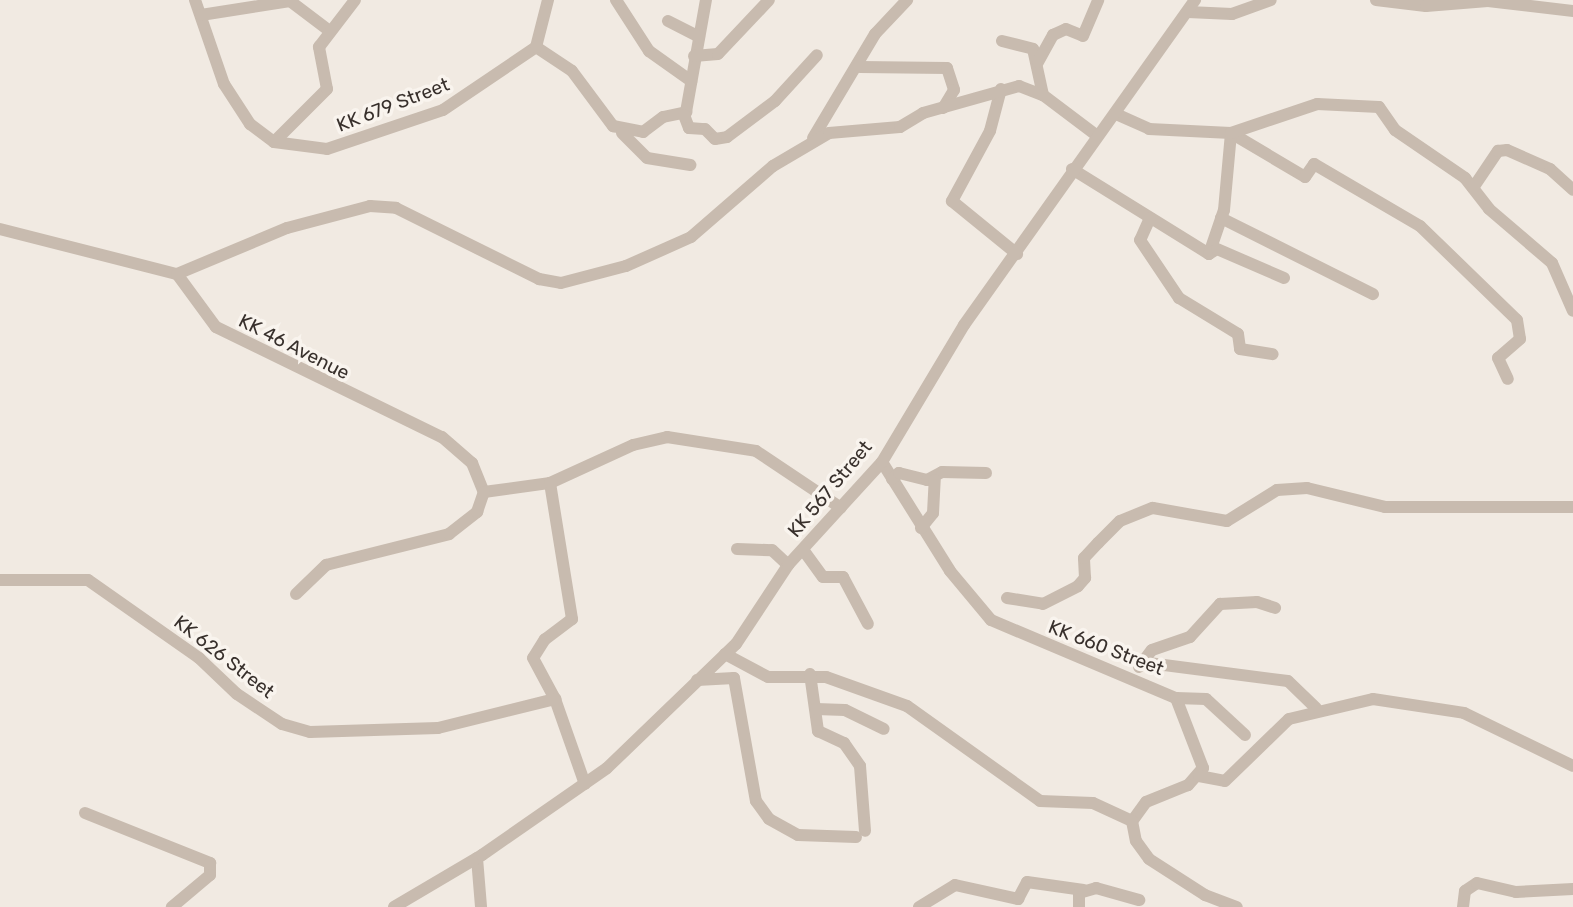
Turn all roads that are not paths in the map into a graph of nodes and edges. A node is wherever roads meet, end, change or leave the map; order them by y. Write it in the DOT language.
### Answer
graph roads {
  1 [pos="195,0"];
  2 [pos="355,0"];
  3 [pos="548,0"];
  4 [pos="616,0"];
  5 [pos="706,0"];
  6 [pos="769,0"];
  7 [pos="907,0"];
  8 [pos="1098,0"];
  9 [pos="1195,0"];
  10 [pos="1271,0"];
  11 [pos="1376,0"];
  12 [pos="1573,11"];
  13 [pos="1187,12"];
  14 [pos="201,15"];
  15 [pos="668,21"];
  16 [pos="327,29"];
  17 [pos="699,37"];
  18 [pos="1002,41"];
  19 [pos="536,47"];
  20 [pos="817,55"];
  21 [pos="694,56"];
  22 [pos="1038,62"];
  23 [pos="860,67"];
  24 [pos="691,81"];
  25 [pos="1001,89"];
  26 [pos="1043,95"];
  27 [pos="943,108"];
  28 [pos="1116,114"];
  29 [pos="684,115"];
  30 [pos="622,132"];
  31 [pos="1231,133"];
  32 [pos="1096,135"];
  33 [pos="813,138"];
  34 [pos="274,142"];
  35 [pos="690,165"];
  36 [pos="1072,169"];
  37 [pos="1473,188"];
  38 [pos="1573,190"];
  39 [pos="1150,218"];
  40 [pos="1221,218"];
  41 [pos="0,229"];
  42 [pos="1017,254"];
  43 [pos="1209,254"];
  44 [pos="177,274"];
  45 [pos="1284,278"];
  46 [pos="1373,294"];
  47 [pos="1573,311"];
  48 [pos="1273,354"];
  49 [pos="1508,379"];
  50 [pos="882,462"];
  51 [pos="986,473"];
  52 [pos="892,479"];
  53 [pos="936,480"];
  54 [pos="550,483"];
  55 [pos="484,492"];
  56 [pos="841,508"];
  57 [pos="1573,508"];
  58 [pos="921,528"];
  59 [pos="737,549"];
  60 [pos="804,551"];
  61 [pos="788,565"];
  62 [pos="0,580"];
  63 [pos="296,594"];
  64 [pos="1007,598"];
  65 [pos="1275,608"];
  66 [pos="868,624"];
  67 [pos="725,654"];
  68 [pos="1141,662"];
  69 [pos="810,674"];
  70 [pos="1136,677"];
  71 [pos="697,680"];
  72 [pos="1176,698"];
  73 [pos="555,699"];
  74 [pos="1316,708"];
  75 [pos="816,709"];
  76 [pos="884,729"];
  77 [pos="1245,735"];
  78 [pos="1573,766"];
  79 [pos="1199,776"];
  80 [pos="585,784"];
  81 [pos="85,813"];
  82 [pos="1132,821"];
  83 [pos="477,859"];
  84 [pos="1573,889"];
  85 [pos="1083,890"];
  86 [pos="1139,900"];
  87 [pos="172,907"];
  88 [pos="394,907"];
  89 [pos="481,907"];
  90 [pos="919,907"];
  91 [pos="1079,907"];
  92 [pos="1237,907"];
  93 [pos="1463,907"];
  1 -- 14 [label="street"];
  2 -- 16 [label="street"];
  3 -- 19 [label="street"];
  4 -- 24 [label="street"];
  5 -- 17 [label="street"];
  6 -- 21 [label="street"];
  7 -- 23 [label="street"];
  8 -- 22 [label="street"];
  9 -- 13 [label="street, KK 567 Street"];
  10 -- 13 [label="street"];
  11 -- 12 [label="street"];
  13 -- 28 [label="street, KK 567 Street"];
  14 -- 16 [label="street"];
  14 -- 34 [label="street"];
  15 -- 17 [label="street"];
  16 -- 34 [label="street"];
  17 -- 21 [label="street"];
  18 -- 22 [label="street"];
  19 -- 30 [label="street"];
  19 -- 34 [label="street, KK 679 Street"];
  20 -- 29 [label="street"];
  21 -- 24 [label="street"];
  22 -- 26 [label="street"];
  23 -- 27 [label="street"];
  23 -- 33 [label="street"];
  24 -- 29 [label="street"];
  25 -- 26 [label="street"];
  25 -- 27 [label="street"];
  25 -- 42 [label="street"];
  26 -- 32 [label="street"];
  27 -- 33 [label="street"];
  28 -- 31 [label="street"];
  28 -- 32 [label="street, KK 567 Street"];
  29 -- 30 [label="street"];
  30 -- 35 [label="street"];
  31 -- 37 [label="street"];
  31 -- 40 [label="street"];
  31 -- 49 [label="street"];
  32 -- 36 [label="street, KK 567 Street"];
  33 -- 44 [label="street"];
  36 -- 39 [label="street"];
  36 -- 42 [label="street, KK 567 Street"];
  37 -- 38 [label="street"];
  37 -- 47 [label="street"];
  39 -- 43 [label="street"];
  39 -- 48 [label="street"];
  40 -- 43 [label="street"];
  40 -- 46 [label="street"];
  41 -- 44 [label="street"];
  42 -- 50 [label="street, KK 567 Street"];
  43 -- 45 [label="street"];
  44 -- 55 [label="street, KK 46 Avenue"];
  50 -- 52 [label="street, KK 660 Street"];
  50 -- 56 [label="street, KK 567 Street"];
  51 -- 53 [label="street"];
  52 -- 53 [label="street"];
  52 -- 58 [label="street, KK 660 Street"];
  53 -- 58 [label="street"];
  54 -- 55 [label="street"];
  54 -- 56 [label="street"];
  54 -- 73 [label="street"];
  55 -- 63 [label="street"];
  56 -- 60 [label="street, KK 567 Street"];
  57 -- 64 [label="street"];
  58 -- 70 [label="street, KK 660 Street"];
  59 -- 61 [label="street"];
  60 -- 61 [label="street, KK 567 Street"];
  60 -- 66 [label="street"];
  61 -- 67 [label="street, KK 567 Street"];
  62 -- 73 [label="street, KK 626 Street"];
  65 -- 68 [label="street"];
  67 -- 69 [label="street"];
  67 -- 71 [label="street, KK 567 Street"];
  68 -- 70 [label="street"];
  68 -- 74 [label="street"];
  69 -- 75 [label="street"];
  69 -- 82 [label="street"];
  70 -- 72 [label="street, KK 660 Street"];
  71 -- 75 [label="street"];
  71 -- 80 [label="street, KK 567 Street"];
  72 -- 77 [label="street"];
  72 -- 79 [label="street, KK 660 Street"];
  73 -- 80 [label="street"];
  74 -- 78 [label="street"];
  74 -- 79 [label="street"];
  75 -- 76 [label="street"];
  79 -- 82 [label="street"];
  80 -- 83 [label="street, KK 567 Street"];
  81 -- 87 [label="street"];
  82 -- 92 [label="street"];
  83 -- 88 [label="street, KK 567 Street"];
  83 -- 89 [label="street"];
  84 -- 93 [label="street"];
  85 -- 86 [label="street"];
  85 -- 90 [label="street"];
  85 -- 91 [label="street"];
}
